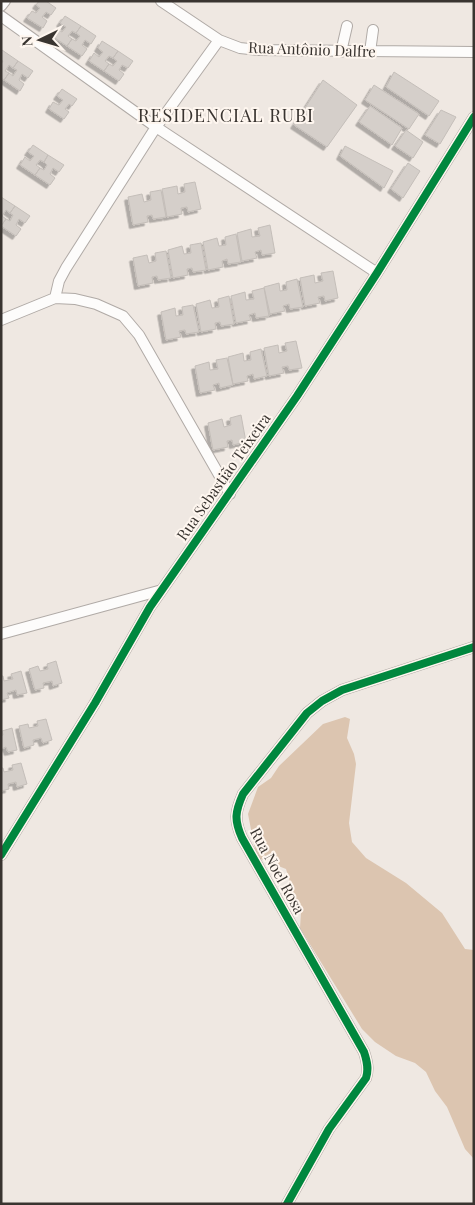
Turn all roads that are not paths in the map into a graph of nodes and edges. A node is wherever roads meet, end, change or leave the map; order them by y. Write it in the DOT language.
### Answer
graph roads {
  1 [pos="5,1"];
  2 [pos="161,1"];
  3 [pos="1,6"];
  4 [pos="1,16"];
  5 [pos="347,26"];
  6 [pos="373,30"];
  7 [pos="219,40"];
  8 [pos="341,52"];
  9 [pos="370,52"];
  10 [pos="474,52"];
  11 [pos="474,117"];
  12 [pos="156,127"];
  13 [pos="377,273"];
  14 [pos="55,298"];
  15 [pos="1,320"];
  16 [pos="230,494"];
  17 [pos="162,590"];
  18 [pos="1,634"];
  19 [pos="474,647"];
  20 [pos="1,855"];
  21 [pos="287,1204"];
  1 -- 3 [label="street"];
  2 -- 7 [label="street, Rua Antônio Dalfre"];
  4 -- 12 [label="street"];
  5 -- 8 [label="street"];
  6 -- 9 [label="street"];
  7 -- 8 [label="street, Rua Antônio Dalfre"];
  7 -- 12 [label="street"];
  8 -- 9 [label="street, Rua Antônio Dalfre"];
  9 -- 10 [label="street, Rua Antônio Dalfre"];
  11 -- 13 [label="street, Rua Sebastião Teixeira"];
  12 -- 13 [label="street"];
  12 -- 14 [label="street"];
  13 -- 16 [label="street, Rua Sebastião Teixeira"];
  14 -- 15 [label="street"];
  14 -- 16 [label="street"];
  16 -- 17 [label="street, Rua Sebastião Teixeira"];
  17 -- 18 [label="street"];
  17 -- 20 [label="street, Rua Sebastião Teixeira"];
  19 -- 21 [label="street, Rua Noel Rosa"];
}
